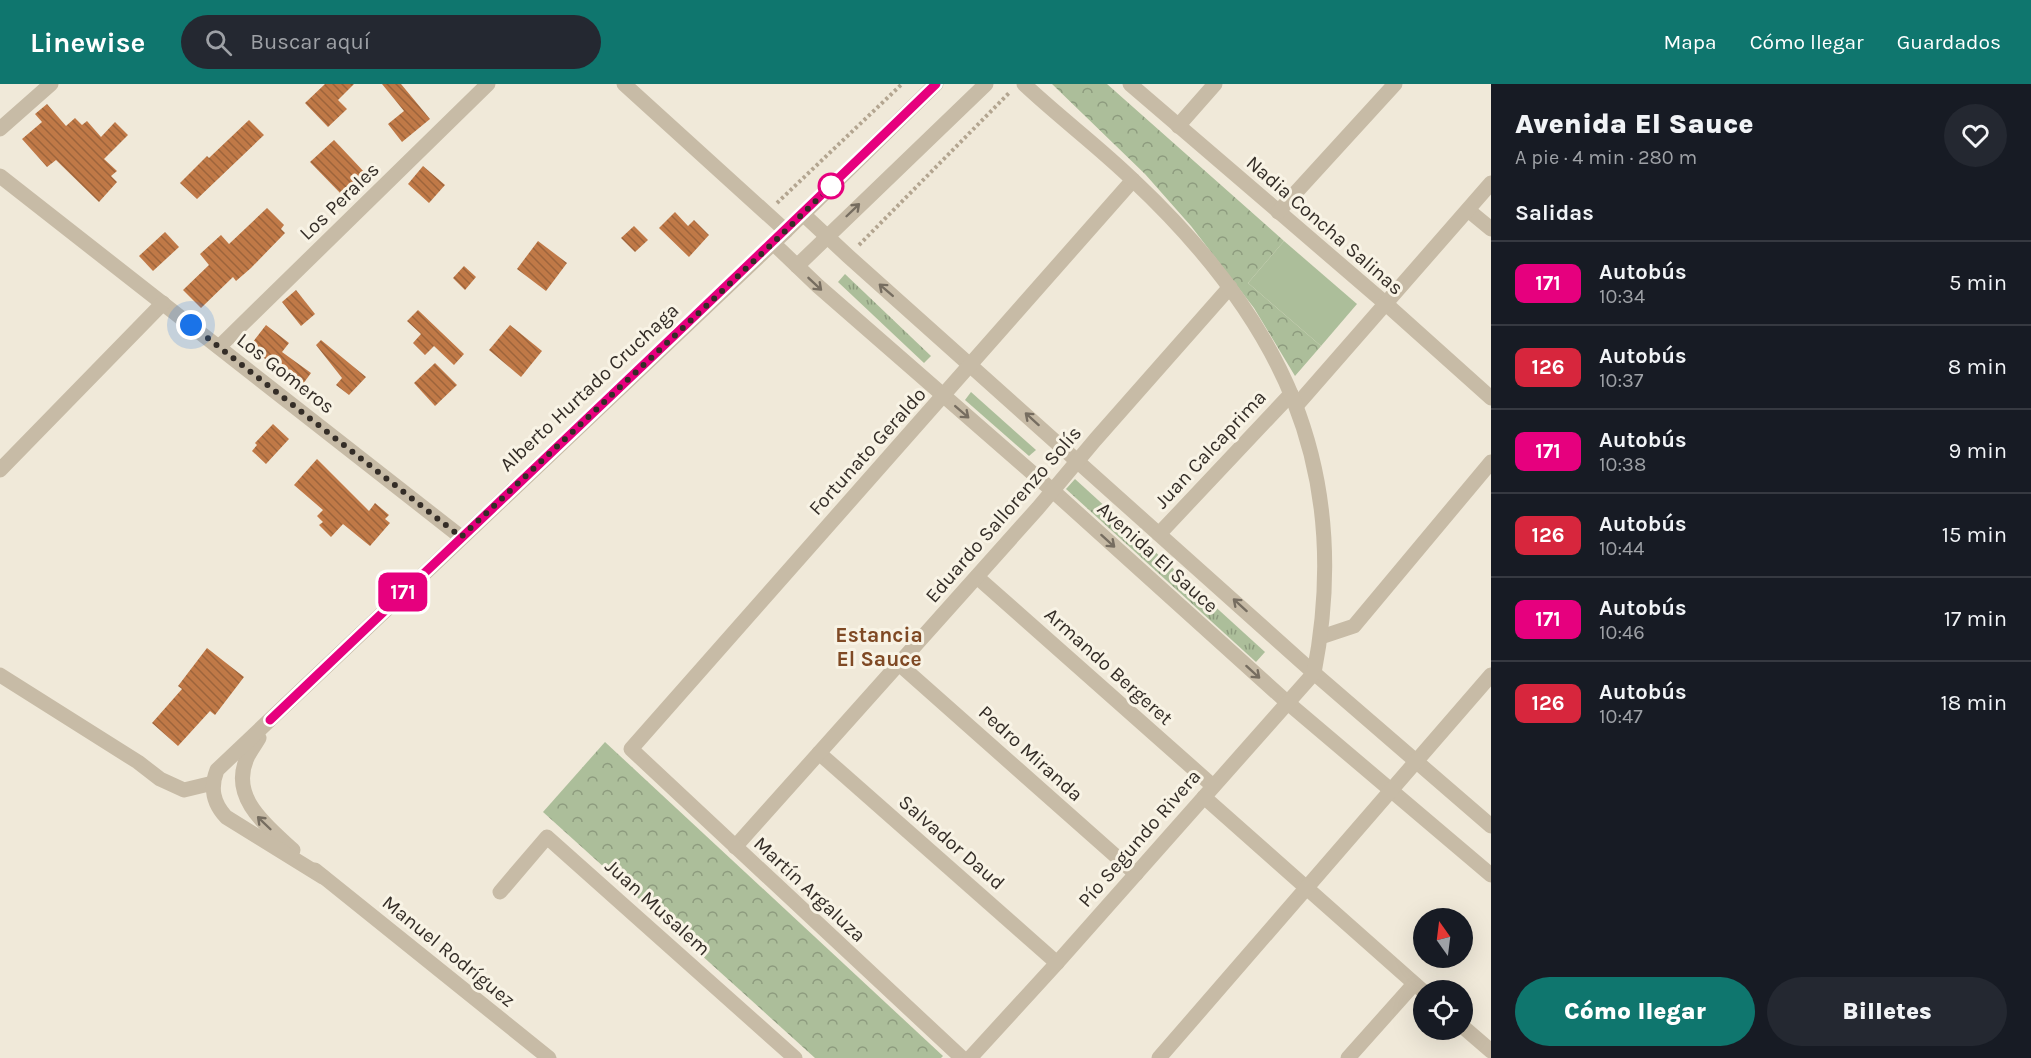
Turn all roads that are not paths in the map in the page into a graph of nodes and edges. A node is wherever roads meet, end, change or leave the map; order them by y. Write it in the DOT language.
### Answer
graph roads {
  1 [pos="51,84"];
  2 [pos="488,84"];
  3 [pos="624,84"];
  4 [pos="936,84"];
  5 [pos="986,84"];
  6 [pos="1130,84"];
  7 [pos="1215,84"];
  8 [pos="1395,84"];
  9 [pos="1018,87"];
  10 [pos="1178,126"];
  11 [pos="0,129"];
  12 [pos="0,176"];
  13 [pos="1133,180"];
  14 [pos="1491,183"];
  15 [pos="1468,210"];
  16 [pos="1278,212"];
  17 [pos="803,214"];
  18 [pos="1491,230"];
  19 [pos="786,231"];
  20 [pos="826,236"];
  21 [pos="773,243"];
  22 [pos="797,266"];
  23 [pos="1230,287"];
  24 [pos="163,303"];
  25 [pos="1385,303"];
  26 [pos="219,347"];
  27 [pos="971,364"];
  28 [pos="943,396"];
  29 [pos="1491,398"];
  30 [pos="1294,400"];
  31 [pos="1078,460"];
  32 [pos="1491,462"];
  33 [pos="0,470"];
  34 [pos="1053,491"];
  35 [pos="1160,534"];
  36 [pos="461,537"];
  37 [pos="977,577"];
  38 [pos="1321,637"];
  39 [pos="899,664"];
  40 [pos="1314,673"];
  41 [pos="0,675"];
  42 [pos="1491,675"];
  43 [pos="1288,704"];
  44 [pos="270,720"];
  45 [pos="631,749"];
  46 [pos="819,753"];
  47 [pos="1416,761"];
  48 [pos="213,783"];
  49 [pos="1391,791"];
  50 [pos="1209,792"];
  51 [pos="1491,826"];
  52 [pos="735,847"];
  53 [pos="1136,874"];
  54 [pos="1491,875"];
  55 [pos="322,877"];
  56 [pos="1307,887"];
  57 [pos="500,892"];
  58 [pos="1057,963"];
  59 [pos="1413,983"];
  60 [pos="1413,994"];
  61 [pos="1473,1035"];
  62 [pos="1491,1051"];
  63 [pos="549,1058"];
  64 [pos="795,1058"];
  65 [pos="962,1058"];
  66 [pos="970,1058"];
  67 [pos="1159,1058"];
  68 [pos="1348,1058"];
  1 -- 11 [label="street"];
  2 -- 26 [label="street, Los Perales"];
  3 -- 19 [label="street"];
  4 -- 17 [label="street, Alberto Hurtado Cruchaga"];
  20 -- 5 [label="street, one-way"];
  6 -- 10 [label="street, Nadia Concha Salinas"];
  7 -- 10 [label="street"];
  8 -- 16 [label="street"];
  9 -- 13 [label="street, Pío Segundo Rivera"];
  10 -- 16 [label="street, Nadia Concha Salinas"];
  12 -- 24 [label="street, Los Gomeros"];
  13 -- 23 [label="street, Pío Segundo Rivera"];
  13 -- 27 [label="street, Fortunato Geraldo"];
  14 -- 15 [label="street, Juan Calcaprima"];
  15 -- 18 [label="street"];
  15 -- 25 [label="street, Juan Calcaprima"];
  16 -- 25 [label="street, Nadia Concha Salinas"];
  17 -- 19 [label="street, Alberto Hurtado Cruchaga"];
  17 -- 20 [label="street, Avenida El Sauce"];
  19 -- 21 [label="street, Alberto Hurtado Cruchaga"];
  20 -- 22 [label="street"];
  27 -- 20 [label="street, Avenida El Sauce, one-way"];
  21 -- 22 [label="street, Avenida El Sauce"];
  21 -- 36 [label="street, Alberto Hurtado Cruchaga"];
  22 -- 28 [label="street, Avenida El Sauce, one-way"];
  23 -- 30 [label="street, Pío Segundo Rivera"];
  23 -- 31 [label="street, Eduardo Sallorenzo Solís"];
  24 -- 26 [label="street, Los Gomeros"];
  24 -- 33 [label="street"];
  25 -- 29 [label="street, Nadia Concha Salinas"];
  25 -- 30 [label="street, Juan Calcaprima"];
  26 -- 36 [label="street, Los Gomeros"];
  27 -- 28 [label="street, Fortunato Geraldo"];
  31 -- 27 [label="street, Avenida El Sauce, one-way"];
  28 -- 34 [label="street, Avenida El Sauce, one-way"];
  28 -- 45 [label="street, Fortunato Geraldo"];
  30 -- 35 [label="street, Juan Calcaprima"];
  30 -- 38 [label="street, Pío Segundo Rivera"];
  31 -- 34 [label="street, Eduardo Sallorenzo Solís"];
  31 -- 35 [label="street, Avenida El Sauce"];
  32 -- 38 [label="street"];
  34 -- 37 [label="street, Eduardo Sallorenzo Solís"];
  34 -- 43 [label="street, Avenida El Sauce, one-way"];
  40 -- 35 [label="street, Avenida El Sauce, one-way"];
  36 -- 44 [label="street, Alberto Hurtado Cruchaga"];
  37 -- 39 [label="street, Eduardo Sallorenzo Solís"];
  37 -- 50 [label="street, Armando Bergeret"];
  38 -- 40 [label="street, Pío Segundo Rivera"];
  39 -- 46 [label="street, Eduardo Sallorenzo Solís"];
  39 -- 53 [label="street, Pedro Miranda"];
  40 -- 43 [label="street, Pío Segundo Rivera"];
  40 -- 47 [label="street, Avenida El Sauce"];
  41 -- 48 [label="street"];
  42 -- 47 [label="street"];
  43 -- 49 [label="street, Avenida El Sauce"];
  43 -- 50 [label="street, Pío Segundo Rivera"];
  44 -- 48 [label="street"];
  55 -- 44 [label="street, Manuel Rodríguez, one-way"];
  45 -- 52 [label="street, Martín Argaluza"];
  46 -- 52 [label="street, Eduardo Sallorenzo Solís"];
  46 -- 58 [label="street, Salvador Daud"];
  47 -- 49 [label="street"];
  47 -- 51 [label="street, Avenida El Sauce"];
  48 -- 55 [label="street, Manuel Rodríguez"];
  49 -- 54 [label="street, Avenida El Sauce"];
  49 -- 56 [label="street"];
  50 -- 53 [label="street, Pío Segundo Rivera"];
  50 -- 56 [label="street, Armando Bergeret"];
  52 -- 65 [label="street, Martín Argaluza"];
  53 -- 58 [label="street, Pío Segundo Rivera"];
  55 -- 63 [label="street, Manuel Rodríguez"];
  56 -- 59 [label="street, Armando Bergeret"];
  56 -- 67 [label="street"];
  57 -- 64 [label="street, Juan Musalem"];
  58 -- 66 [label="street, Pío Segundo Rivera"];
  60 -- 68 [label="street"];
  61 -- 62 [label="street"];
}
